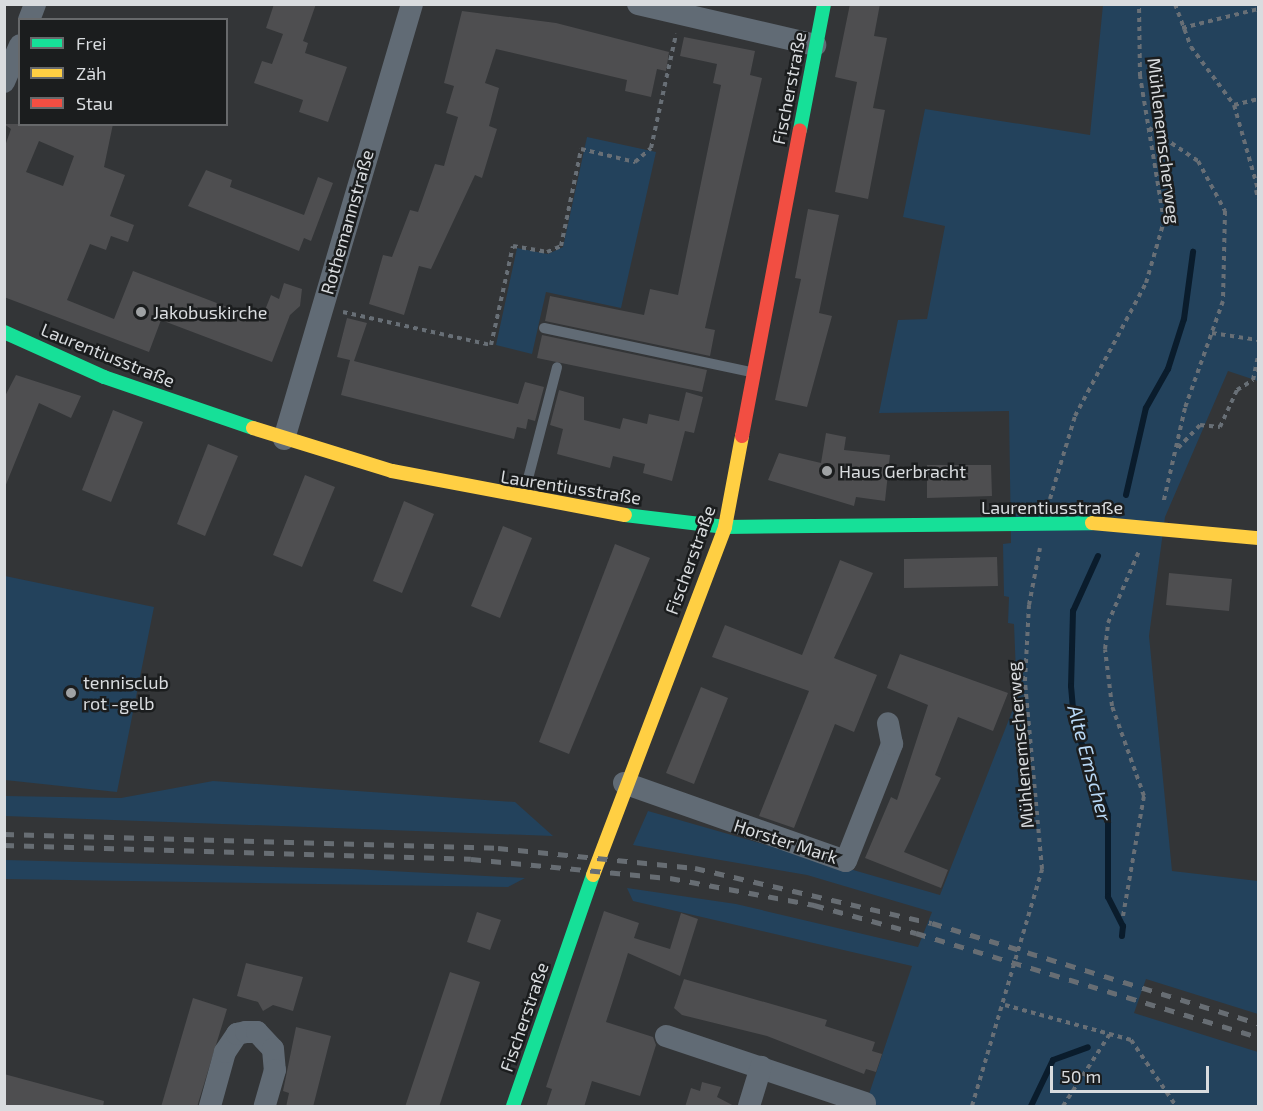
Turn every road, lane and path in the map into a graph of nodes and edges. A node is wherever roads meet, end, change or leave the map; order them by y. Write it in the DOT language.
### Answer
graph roads {
  1 [pos="412,4"];
  2 [pos="638,4"];
  3 [pos="824,4"];
  4 [pos="1139,4"];
  5 [pos="1175,4"];
  6 [pos="1258,9"];
  7 [pos="671,10"];
  8 [pos="1182,28"];
  9 [pos="815,45"];
  10 [pos="18,50"];
  11 [pos="4,82"];
  12 [pos="1258,99"];
  13 [pos="1234,105"];
  14 [pos="1149,128"];
  15 [pos="1257,190"];
  16 [pos="1258,199"];
  17 [pos="1227,268"];
  18 [pos="322,307"];
  19 [pos="544,328"];
  20 [pos="4,332"];
  21 [pos="1212,333"];
  22 [pos="1258,340"];
  23 [pos="1258,357"];
  24 [pos="557,367"];
  25 [pos="754,372"];
  26 [pos="284,439"];
  27 [pos="1176,450"];
  28 [pos="523,499"];
  29 [pos="1044,523"];
  30 [pos="725,527"];
  31 [pos="1258,538"];
  32 [pos="888,723"];
  33 [pos="624,783"];
  34 [pos="1144,796"];
  35 [pos="1123,916"];
  36 [pos="1005,1005"];
  37 [pos="1110,1034"];
  38 [pos="666,1036"];
  39 [pos="761,1067"];
  40 [pos="865,1103"];
  41 [pos="1063,1106"];
  42 [pos="210,1107"];
  43 [pos="265,1107"];
  44 [pos="513,1107"];
  45 [pos="749,1107"];
  46 [pos="972,1107"];
  47 [pos="1176,1107"];
  1 -- 18 [label="street, Rothemannstraße"];
  2 -- 7 [label="street"];
  3 -- 9 [label="street, Fischerstraße"];
  4 -- 14 [label="path, Mühlenemscherweg"];
  5 -- 8 [label="path"];
  6 -- 8 [label="path"];
  7 -- 9 [label="street"];
  7 -- 18 [label="path"];
  8 -- 13 [label="path"];
  9 -- 25 [label="street, Fischerstraße"];
  10 -- 11 [label="street"];
  12 -- 13 [label="path"];
  13 -- 15 [label="path"];
  14 -- 17 [label="path"];
  14 -- 29 [label="path, Mühlenemscherweg"];
  15 -- 16 [label="path"];
  18 -- 26 [label="street, Rothemannstraße"];
  19 -- 25 [label="lane"];
  20 -- 26 [label="street, Laurentiusstraße"];
  21 -- 22 [label="path"];
  23 -- 27 [label="path"];
  24 -- 28 [label="lane"];
  25 -- 30 [label="street, Fischerstraße"];
  26 -- 28 [label="street, Laurentiusstraße"];
  28 -- 30 [label="street, Laurentiusstraße"];
  29 -- 30 [label="street, Laurentiusstraße"];
  29 -- 31 [label="street, Laurentiusstraße"];
  29 -- 36 [label="path, Mühlenemscherweg"];
  30 -- 33 [label="street, Fischerstraße"];
  32 -- 33 [label="street, Horster Mark"];
  33 -- 44 [label="street, Fischerstraße"];
  34 -- 35 [label="path"];
  36 -- 37 [label="path"];
  36 -- 46 [label="path, Mühlenemscherweg"];
  37 -- 41 [label="path"];
  37 -- 47 [label="path"];
  38 -- 39 [label="street"];
  39 -- 40 [label="street"];
  39 -- 45 [label="street"];
  42 -- 43 [label="street"];
}
